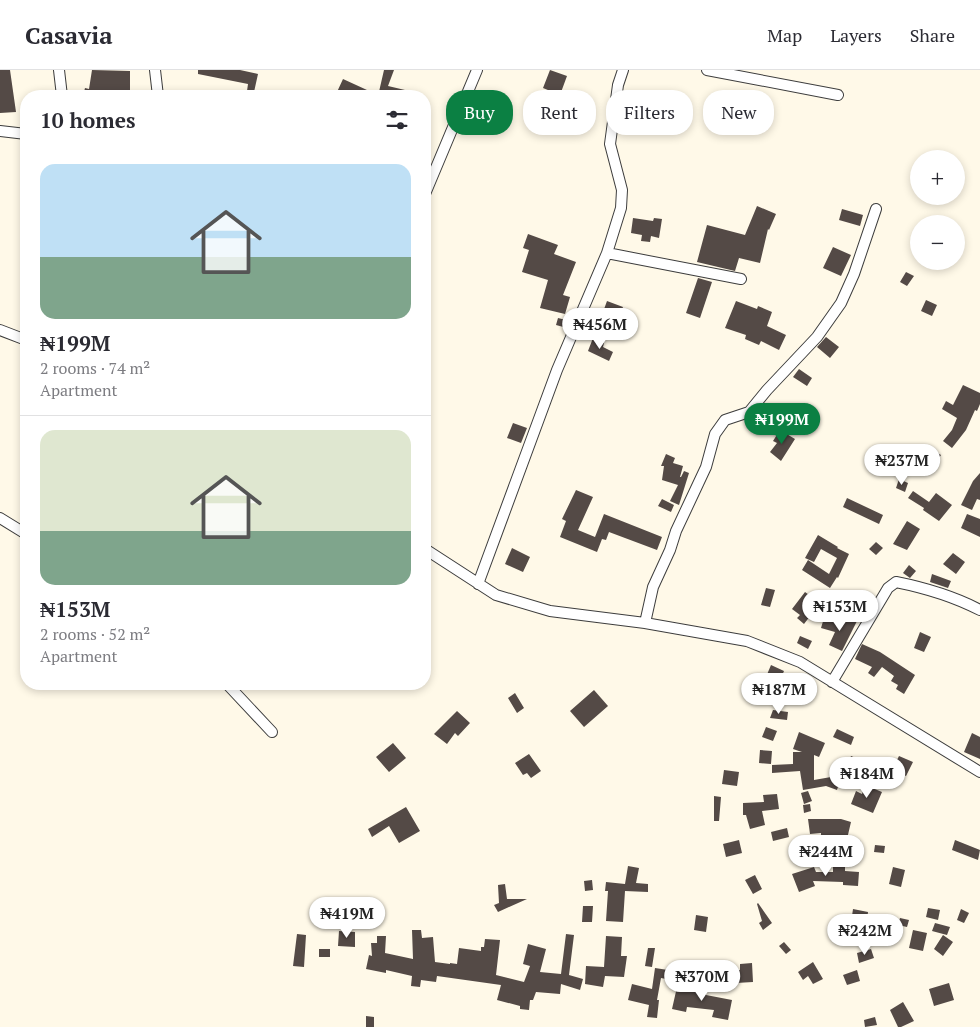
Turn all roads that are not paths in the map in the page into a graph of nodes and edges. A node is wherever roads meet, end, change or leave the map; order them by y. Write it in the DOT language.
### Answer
graph roads {
  1 [pos="59,70"];
  2 [pos="155,70"];
  3 [pos="477,70"];
  4 [pos="623,70"];
  5 [pos="707,70"];
  6 [pos="61,90"];
  7 [pos="157,90"];
  8 [pos="838,95"];
  9 [pos="0,131"];
  10 [pos="20,133"];
  11 [pos="431,180"];
  12 [pos="876,209"];
  13 [pos="607,253"];
  14 [pos="741,279"];
  15 [pos="0,330"];
  16 [pos="20,338"];
  17 [pos="0,518"];
  18 [pos="20,530"];
  19 [pos="431,553"];
  20 [pos="478,584"];
  21 [pos="980,610"];
  22 [pos="645,623"];
  23 [pos="832,682"];
  24 [pos="233,690"];
  25 [pos="272,732"];
  26 [pos="980,772"];
  1 -- 6 [label="street"];
  2 -- 7 [label="street"];
  3 -- 11 [label="street"];
  4 -- 13 [label="street"];
  5 -- 8 [label="street"];
  9 -- 10 [label="street"];
  12 -- 22 [label="street"];
  13 -- 14 [label="street"];
  13 -- 20 [label="street"];
  15 -- 16 [label="street"];
  17 -- 18 [label="street"];
  19 -- 20 [label="street"];
  20 -- 22 [label="street"];
  21 -- 23 [label="street"];
  22 -- 23 [label="street"];
  23 -- 26 [label="street"];
  24 -- 25 [label="street"];
}
